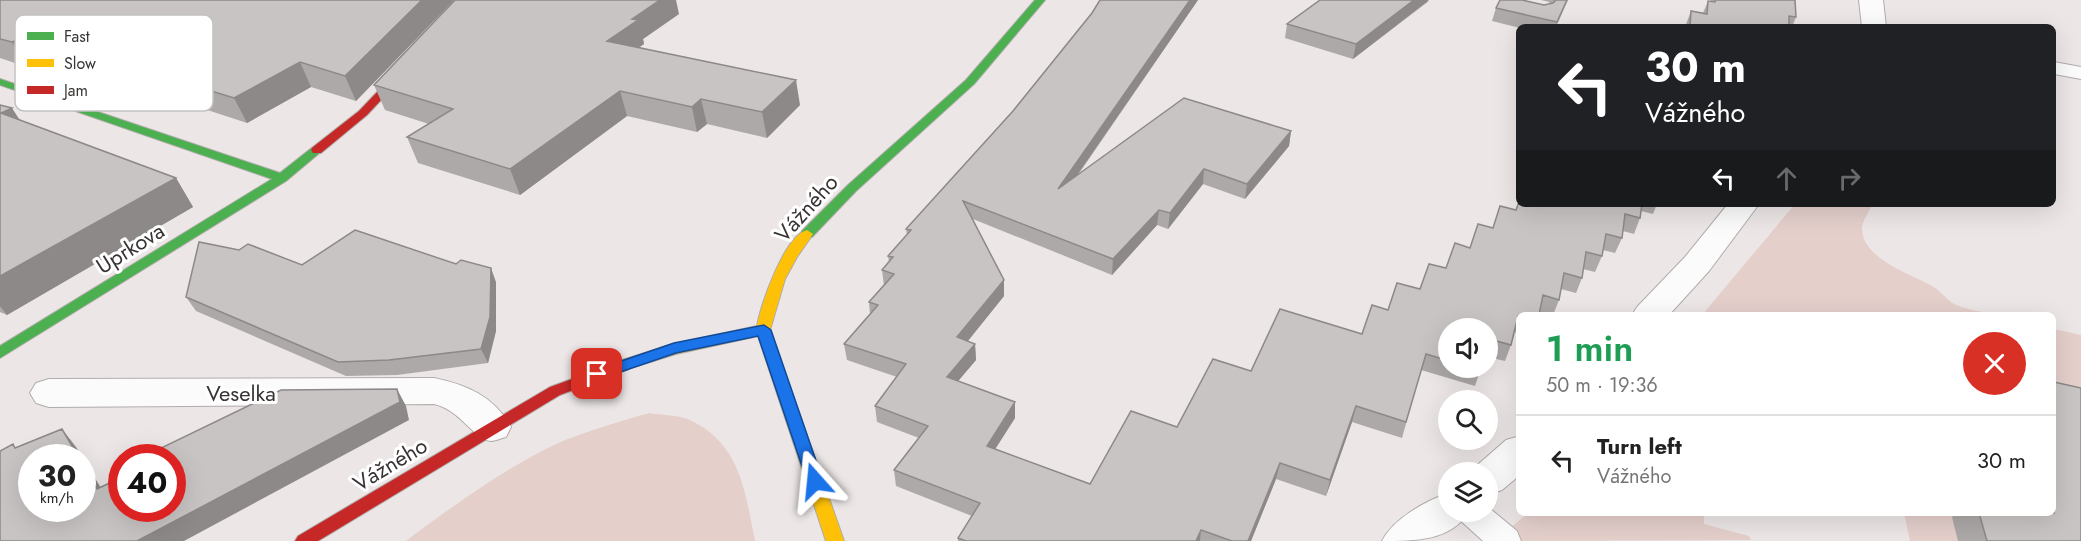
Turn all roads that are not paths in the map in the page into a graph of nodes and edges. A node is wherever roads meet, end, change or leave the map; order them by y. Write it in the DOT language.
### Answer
graph roads {
  1 [pos="470,0"];
  2 [pos="1040,0"];
  3 [pos="1871,0"];
  4 [pos="1874,24"];
  5 [pos="2056,68"];
  6 [pos="2081,73"];
  7 [pos="86,111"];
  8 [pos="282,178"];
  9 [pos="1742,207"];
  10 [pos="1652,312"];
  11 [pos="764,330"];
  12 [pos="0,353"];
  13 [pos="49,393"];
  14 [pos="492,428"];
  15 [pos="1516,454"];
  16 [pos="1498,470"];
  17 [pos="1438,517"];
  18 [pos="1483,522"];
  19 [pos="304,541"];
  20 [pos="835,541"];
  21 [pos="1403,541"];
  22 [pos="1505,541"];
  1 -- 8 [label="street, Uprkova"];
  2 -- 11 [label="street, Vážného"];
  3 -- 4 [label="street"];
  5 -- 6 [label="lane"];
  7 -- 8 [label="street"];
  8 -- 12 [label="street, Uprkova"];
  9 -- 10 [label="street"];
  11 -- 14 [label="street, Vážného"];
  11 -- 20 [label="street"];
  13 -- 14 [label="street, Veselka"];
  14 -- 19 [label="street, Vážného"];
  15 -- 16 [label="street"];
  17 -- 21 [label="street"];
  18 -- 22 [label="lane"];
}
